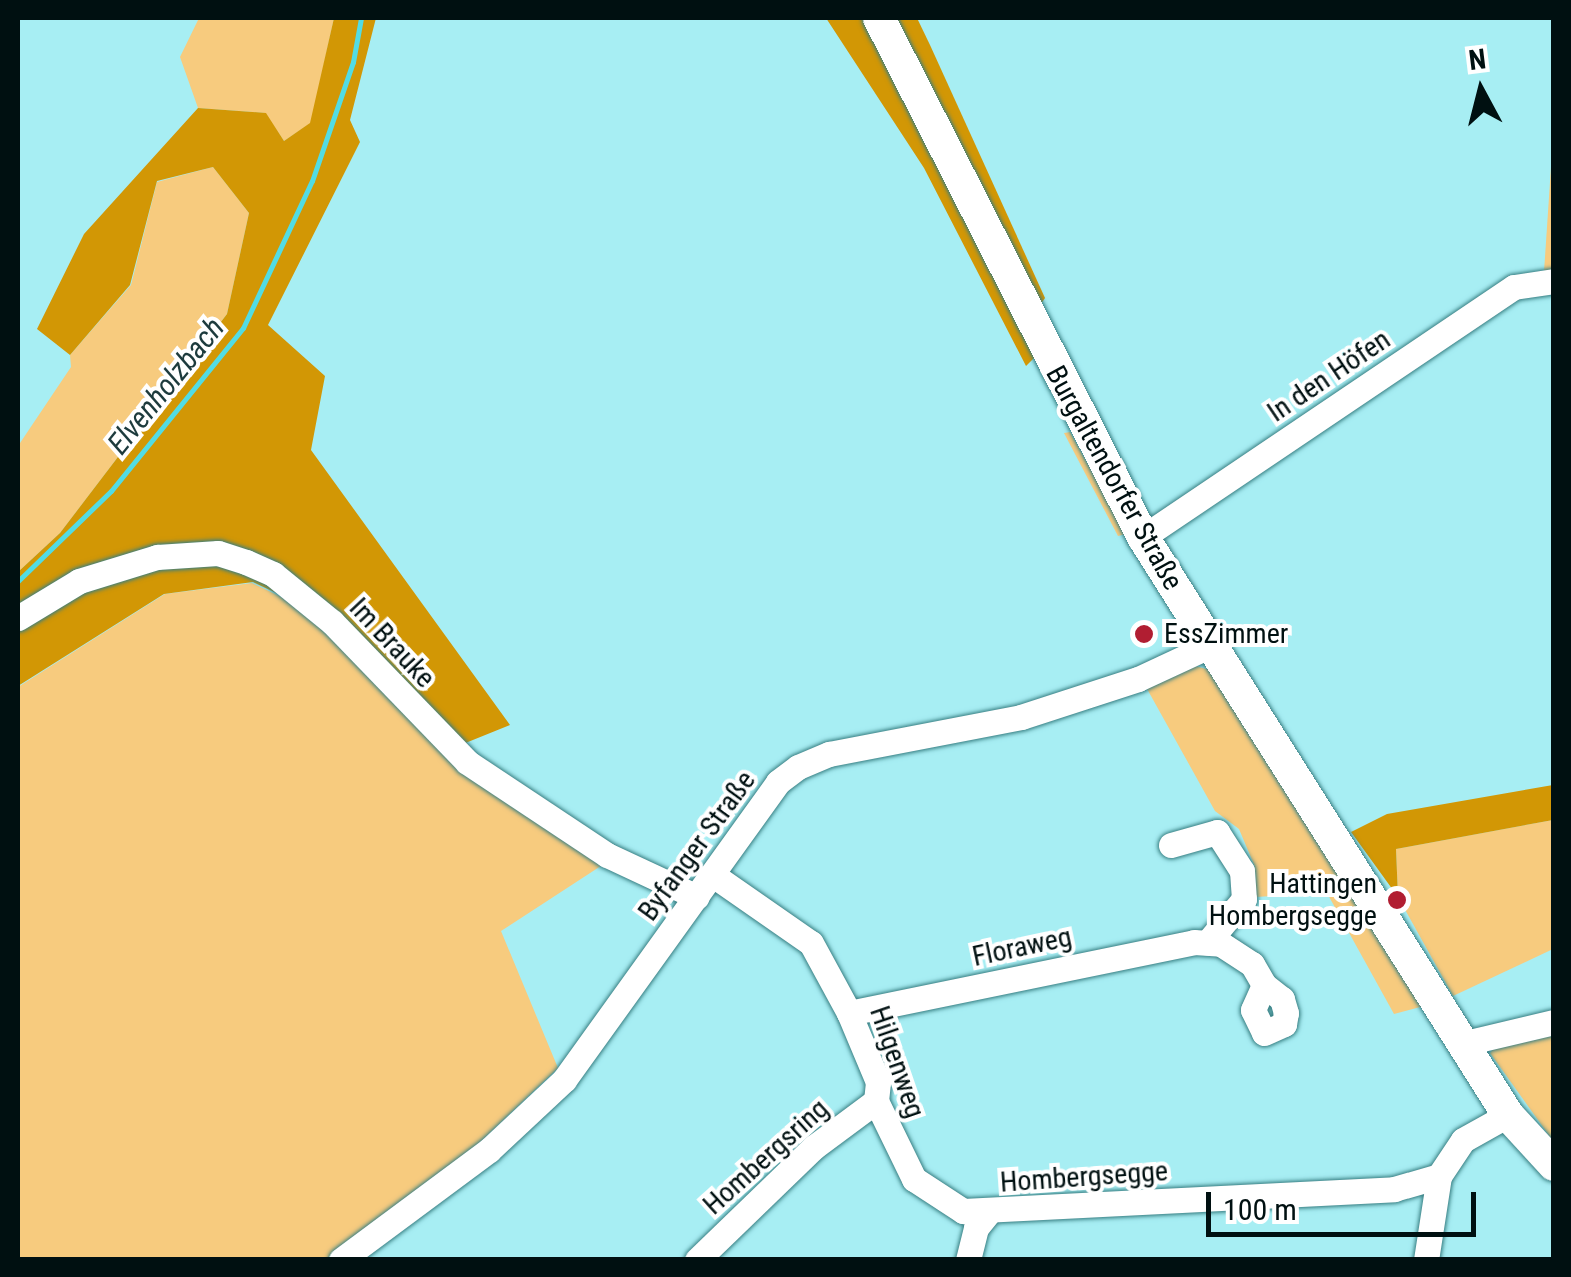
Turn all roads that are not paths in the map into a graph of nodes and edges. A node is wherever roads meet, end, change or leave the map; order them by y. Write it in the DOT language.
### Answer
graph roads {
  1 [pos="878,18"];
  2 [pos="1554,280"];
  3 [pos="1143,537"];
  4 [pos="18,618"];
  5 [pos="1208,646"];
  6 [pos="1171,845"];
  7 [pos="713,875"];
  8 [pos="696,897"];
  9 [pos="1207,943"];
  10 [pos="1264,985"];
  11 [pos="849,1013"];
  12 [pos="1554,1022"];
  13 [pos="1462,1044"];
  14 [pos="876,1101"];
  15 [pos="1508,1115"];
  16 [pos="1554,1165"];
  17 [pos="1438,1176"];
  18 [pos="988,1213"];
  19 [pos="341,1260"];
  20 [pos="697,1260"];
  21 [pos="968,1260"];
  22 [pos="1426,1260"];
  1 -- 3 [label="main road, Burgaltendorfer Straße"];
  2 -- 3 [label="street, In den Höfen"];
  3 -- 5 [label="main road, Burgaltendorfer Straße"];
  4 -- 8 [label="street, Im Brauke"];
  5 -- 7 [label="street, Byfanger Straße"];
  5 -- 13 [label="main road, Burgaltendorfer Straße"];
  6 -- 9 [label="street"];
  7 -- 8 [label="street, Byfanger Straße"];
  7 -- 11 [label="street, Hilgenweg"];
  8 -- 19 [label="street, Byfanger Straße"];
  9 -- 10 [label="street"];
  9 -- 11 [label="street, Floraweg"];
  11 -- 14 [label="street, Hilgenweg"];
  12 -- 13 [label="street"];
  13 -- 15 [label="main road, Burgaltendorfer Straße"];
  14 -- 18 [label="street, Hilgenweg"];
  14 -- 20 [label="street, Hombergsring"];
  15 -- 16 [label="main road, Burgaltendorfer Straße"];
  15 -- 17 [label="street"];
  17 -- 18 [label="street, Hombergsegge"];
  17 -- 22 [label="street"];
  18 -- 21 [label="street, Hombergsegge"];
}
